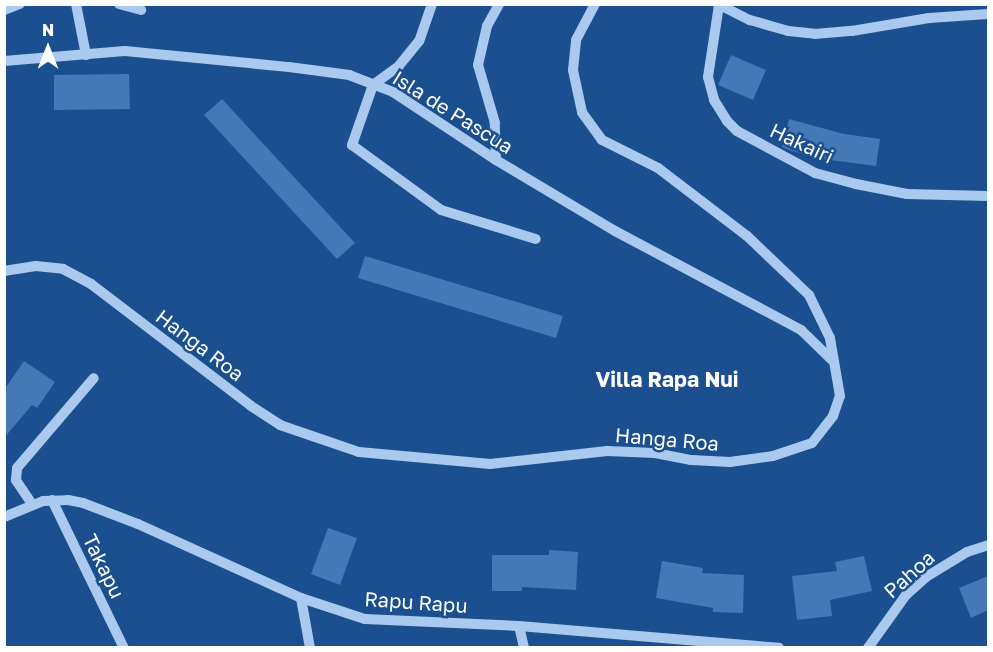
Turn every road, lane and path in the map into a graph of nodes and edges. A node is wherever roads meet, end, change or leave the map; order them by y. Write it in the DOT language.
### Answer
graph roads {
  1 [pos="20,4"];
  2 [pos="76,4"];
  3 [pos="119,4"];
  4 [pos="432,4"];
  5 [pos="499,4"];
  6 [pos="595,4"];
  7 [pos="718,5"];
  8 [pos="4,10"];
  9 [pos="141,10"];
  10 [pos="988,14"];
  11 [pos="86,55"];
  12 [pos="4,61"];
  13 [pos="373,85"];
  14 [pos="496,160"];
  15 [pos="988,196"];
  16 [pos="536,239"];
  17 [pos="4,271"];
  18 [pos="832,360"];
  19 [pos="94,378"];
  20 [pos="52,500"];
  21 [pos="32,504"];
  22 [pos="4,517"];
  23 [pos="988,545"];
  24 [pos="301,598"];
  25 [pos="519,626"];
  26 [pos="674,642"];
  27 [pos="124,648"];
  28 [pos="310,648"];
  29 [pos="524,648"];
  30 [pos="779,648"];
  31 [pos="868,648"];
  1 -- 8 [label="street"];
  2 -- 11 [label="street"];
  3 -- 9 [label="street"];
  4 -- 13 [label="street"];
  5 -- 14 [label="street"];
  6 -- 18 [label="street, Hanga Roa"];
  7 -- 10 [label="street"];
  7 -- 15 [label="street, Hakairi"];
  11 -- 12 [label="street, Isla de Pascua"];
  11 -- 13 [label="street, Isla de Pascua"];
  13 -- 14 [label="street, Isla de Pascua"];
  13 -- 16 [label="street"];
  14 -- 18 [label="street, Isla de Pascua"];
  17 -- 18 [label="street, Hanga Roa"];
  19 -- 21 [label="street"];
  20 -- 21 [label="street, Rapu Rapu"];
  20 -- 24 [label="street, Rapu Rapu"];
  20 -- 27 [label="street, Takapu"];
  21 -- 22 [label="street, Rapu Rapu"];
  23 -- 31 [label="street, Pahoa"];
  24 -- 25 [label="street, Rapu Rapu"];
  24 -- 28 [label="street"];
  25 -- 26 [label="street, Rapu Rapu"];
  25 -- 29 [label="street"];
  26 -- 30 [label="street, Rapu Rapu"];
}
